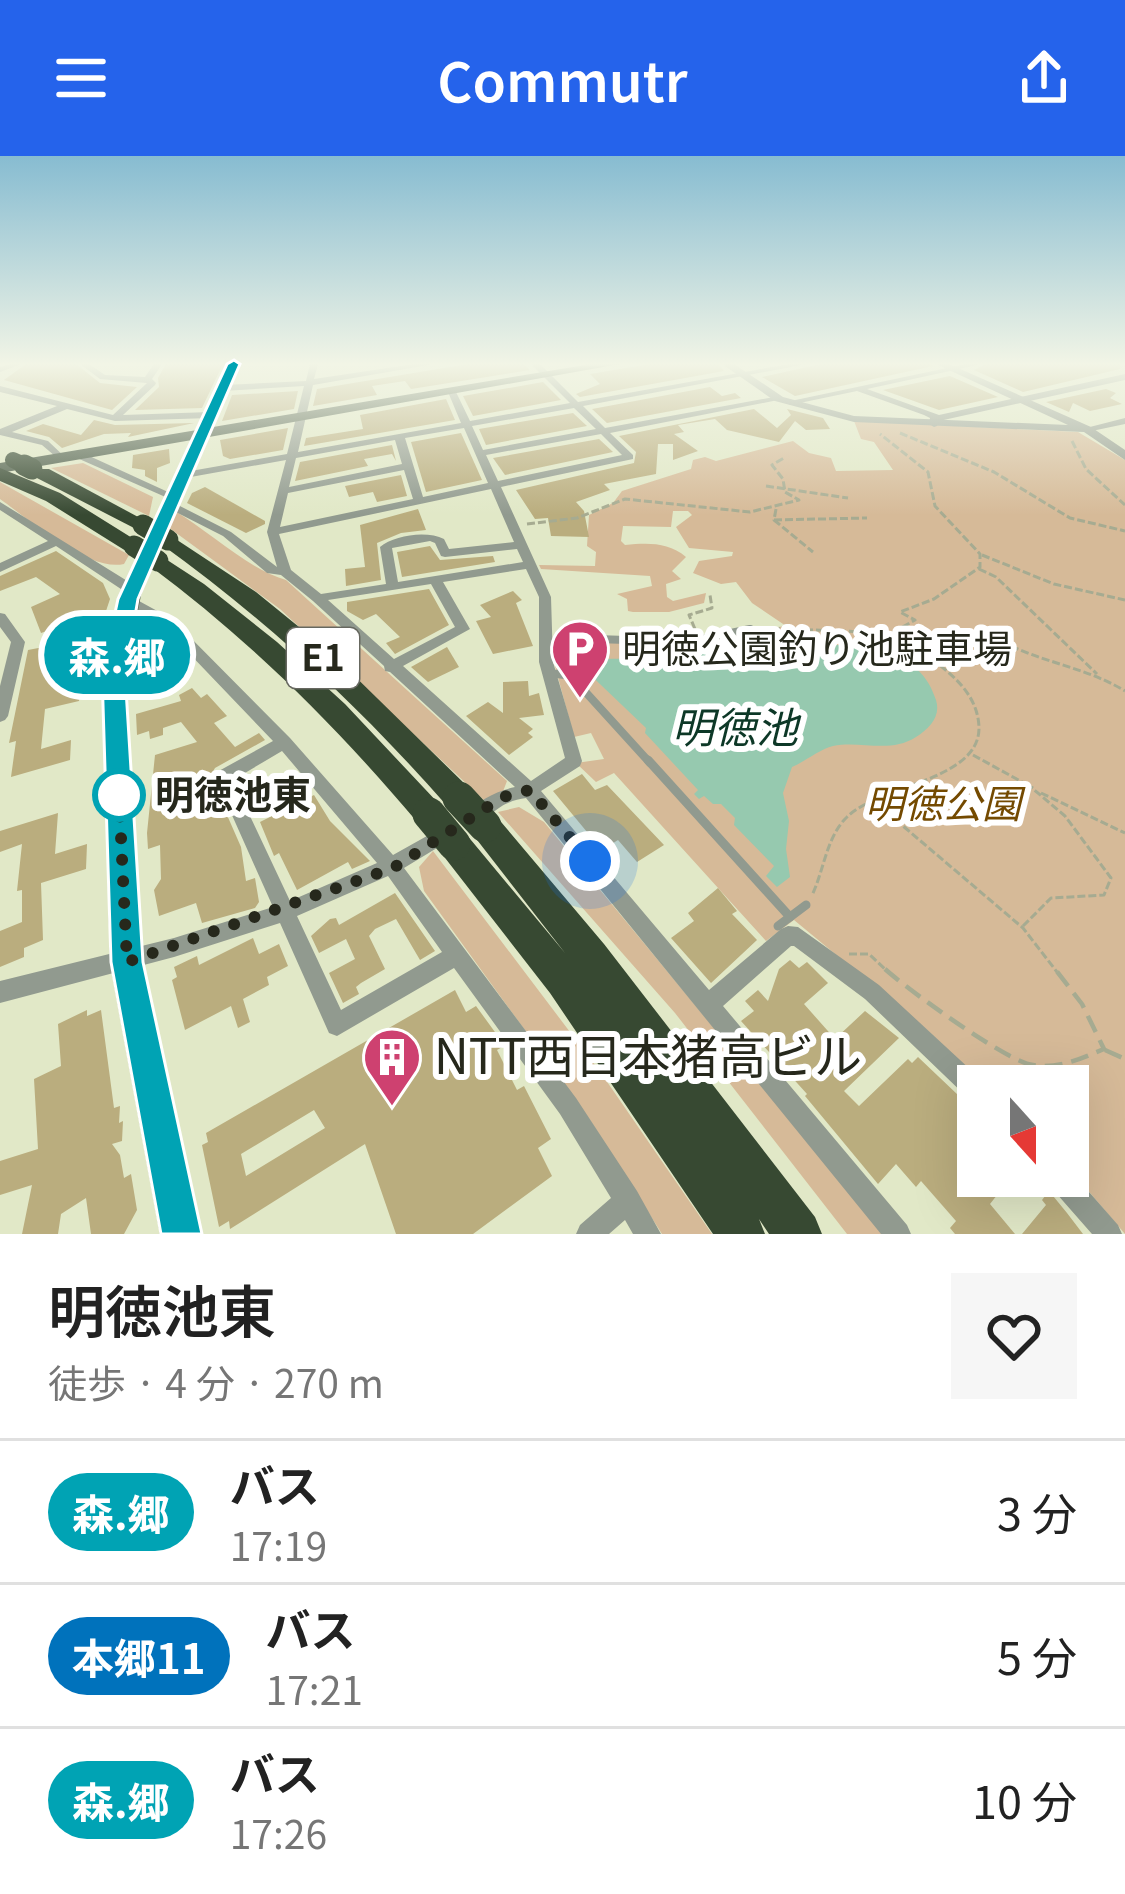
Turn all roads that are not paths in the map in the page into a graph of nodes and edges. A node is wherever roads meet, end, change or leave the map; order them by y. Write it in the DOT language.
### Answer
graph roads {
  1 [pos="45,414"];
  2 [pos="100,414"];
  3 [pos="119,414"];
  4 [pos="211,414"];
  5 [pos="320,414"];
  6 [pos="463,414"];
  7 [pos="514,414"];
  8 [pos="586,414"];
  9 [pos="690,414"];
  10 [pos="837,414"];
  11 [pos="926,414"];
  12 [pos="963,414"];
  13 [pos="1047,414"];
  14 [pos="304,417"];
  15 [pos="115,418"];
  16 [pos="936,421"];
  17 [pos="1125,421"];
  18 [pos="467,423"];
  19 [pos="206,424"];
  20 [pos="600,428"];
  21 [pos="1,432"];
  22 [pos="1081,434"];
  23 [pos="399,436"];
  24 [pos="481,453"];
  25 [pos="293,454"];
  26 [pos="81,456"];
  27 [pos="1125,456"];
  28 [pos="62,459"];
  29 [pos="407,466"];
  30 [pos="8,467"];
  31 [pos="496,486"];
  32 [pos="284,491"];
  33 [pos="176,492"];
  34 [pos="419,501"];
  35 [pos="0,505"];
  36 [pos="273,532"];
  37 [pos="138,536"];
  38 [pos="55,542"];
  39 [pos="521,544"];
  40 [pos="530,565"];
  41 [pos="0,568"];
  42 [pos="285,572"];
  43 [pos="434,578"];
  44 [pos="392,584"];
  45 [pos="130,594"];
  46 [pos="318,598"];
  47 [pos="0,617"];
  48 [pos="750,629"];
  49 [pos="17,642"];
  50 [pos="0,646"];
  51 [pos="390,667"];
  52 [pos="554,673"];
  53 [pos="0,716"];
  54 [pos="284,742"];
  55 [pos="530,790"];
  56 [pos="457,820"];
  57 [pos="393,868"];
  58 [pos="806,905"];
  59 [pos="284,909"];
  60 [pos="790,917"];
  61 [pos="778,926"];
  62 [pos="456,955"];
  63 [pos="127,962"];
  64 [pos="0,992"];
  65 [pos="709,1004"];
  66 [pos="957,1072"];
  67 [pos="1076,1197"];
  68 [pos="628,1200"];
  69 [pos="182,1234"];
  70 [pos="590,1234"];
  71 [pos="648,1234"];
  72 [pos="741,1234"];
  73 [pos="798,1234"];
  74 [pos="898,1234"];
  75 [pos="1109,1234"];
  1 -- 21 [label="street"];
  2 -- 15 [label="street"];
  3 -- 15 [label="street"];
  4 -- 19 [label="main road"];
  5 -- 14 [label="main road"];
  6 -- 18 [label="street"];
  7 -- 18 [label="street"];
  8 -- 20 [label="street"];
  9 -- 20 [label="street"];
  10 -- 16 [label="street"];
  11 -- 16 [label="street"];
  12 -- 16 [label="street"];
  13 -- 22 [label="street"];
  14 -- 19 [label="main road"];
  14 -- 25 [label="street"];
  15 -- 19 [label="street"];
  16 -- 22 [label="street"];
  17 -- 22 [label="street"];
  18 -- 23 [label="street"];
  18 -- 24 [label="street"];
  19 -- 26 [label="main road"];
  19 -- 33 [label="main road"];
  20 -- 24 [label="street"];
  20 -- 31 [label="street"];
  21 -- 28 [label="street"];
  22 -- 27 [label="street"];
  23 -- 25 [label="street"];
  23 -- 29 [label="street"];
  24 -- 31 [label="street"];
  25 -- 32 [label="street"];
  25 -- 33 [label="street"];
  26 -- 28 [label="main road"];
  26 -- 33 [label="street"];
  28 -- 30 [label="main road"];
  29 -- 32 [label="street"];
  29 -- 34 [label="street"];
  30 -- 37 [label="highway, E1"];
  30 -- 37 [label="highway, E1"];
  31 -- 34 [label="street"];
  31 -- 39 [label="street"];
  32 -- 36 [label="street"];
  33 -- 42 [label="street"];
  33 -- 45 [label="main road"];
  34 -- 36 [label="street"];
  35 -- 38 [label="street"];
  36 -- 42 [label="street"];
  37 -- 56 [label="highway, E1, bridge"];
  38 -- 41 [label="street"];
  38 -- 45 [label="street"];
  39 -- 40 [label="street"];
  39 -- 44 [label="street"];
  40 -- 43 [label="street"];
  40 -- 52 [label="street"];
  42 -- 46 [label="street"];
  43 -- 44 [label="street"];
  43 -- 51 [label="street"];
  44 -- 46 [label="street"];
  45 -- 54 [label="street"];
  45 -- 63 [label="main road"];
  46 -- 51 [label="street"];
  47 -- 49 [label="street"];
  48 -- 52 [label="lane"];
  49 -- 50 [label="street"];
  49 -- 53 [label="street"];
  51 -- 55 [label="street"];
  52 -- 55 [label="street"];
  52 -- 60 [label="lane"];
  54 -- 57 [label="street"];
  54 -- 59 [label="street"];
  55 -- 57 [label="street"];
  55 -- 65 [label="street"];
  56 -- 72 [label="highway, E1"];
  56 -- 73 [label="highway, E1"];
  57 -- 59 [label="street"];
  57 -- 62 [label="street"];
  58 -- 60 [label="lane"];
  59 -- 62 [label="street"];
  59 -- 63 [label="street"];
  60 -- 61 [label="lane"];
  62 -- 68 [label="street"];
  63 -- 64 [label="street"];
  63 -- 69 [label="main road"];
  65 -- 66 [label="street"];
  65 -- 74 [label="street"];
  67 -- 75 [label="street"];
  68 -- 70 [label="street"];
  68 -- 71 [label="street"];
}
